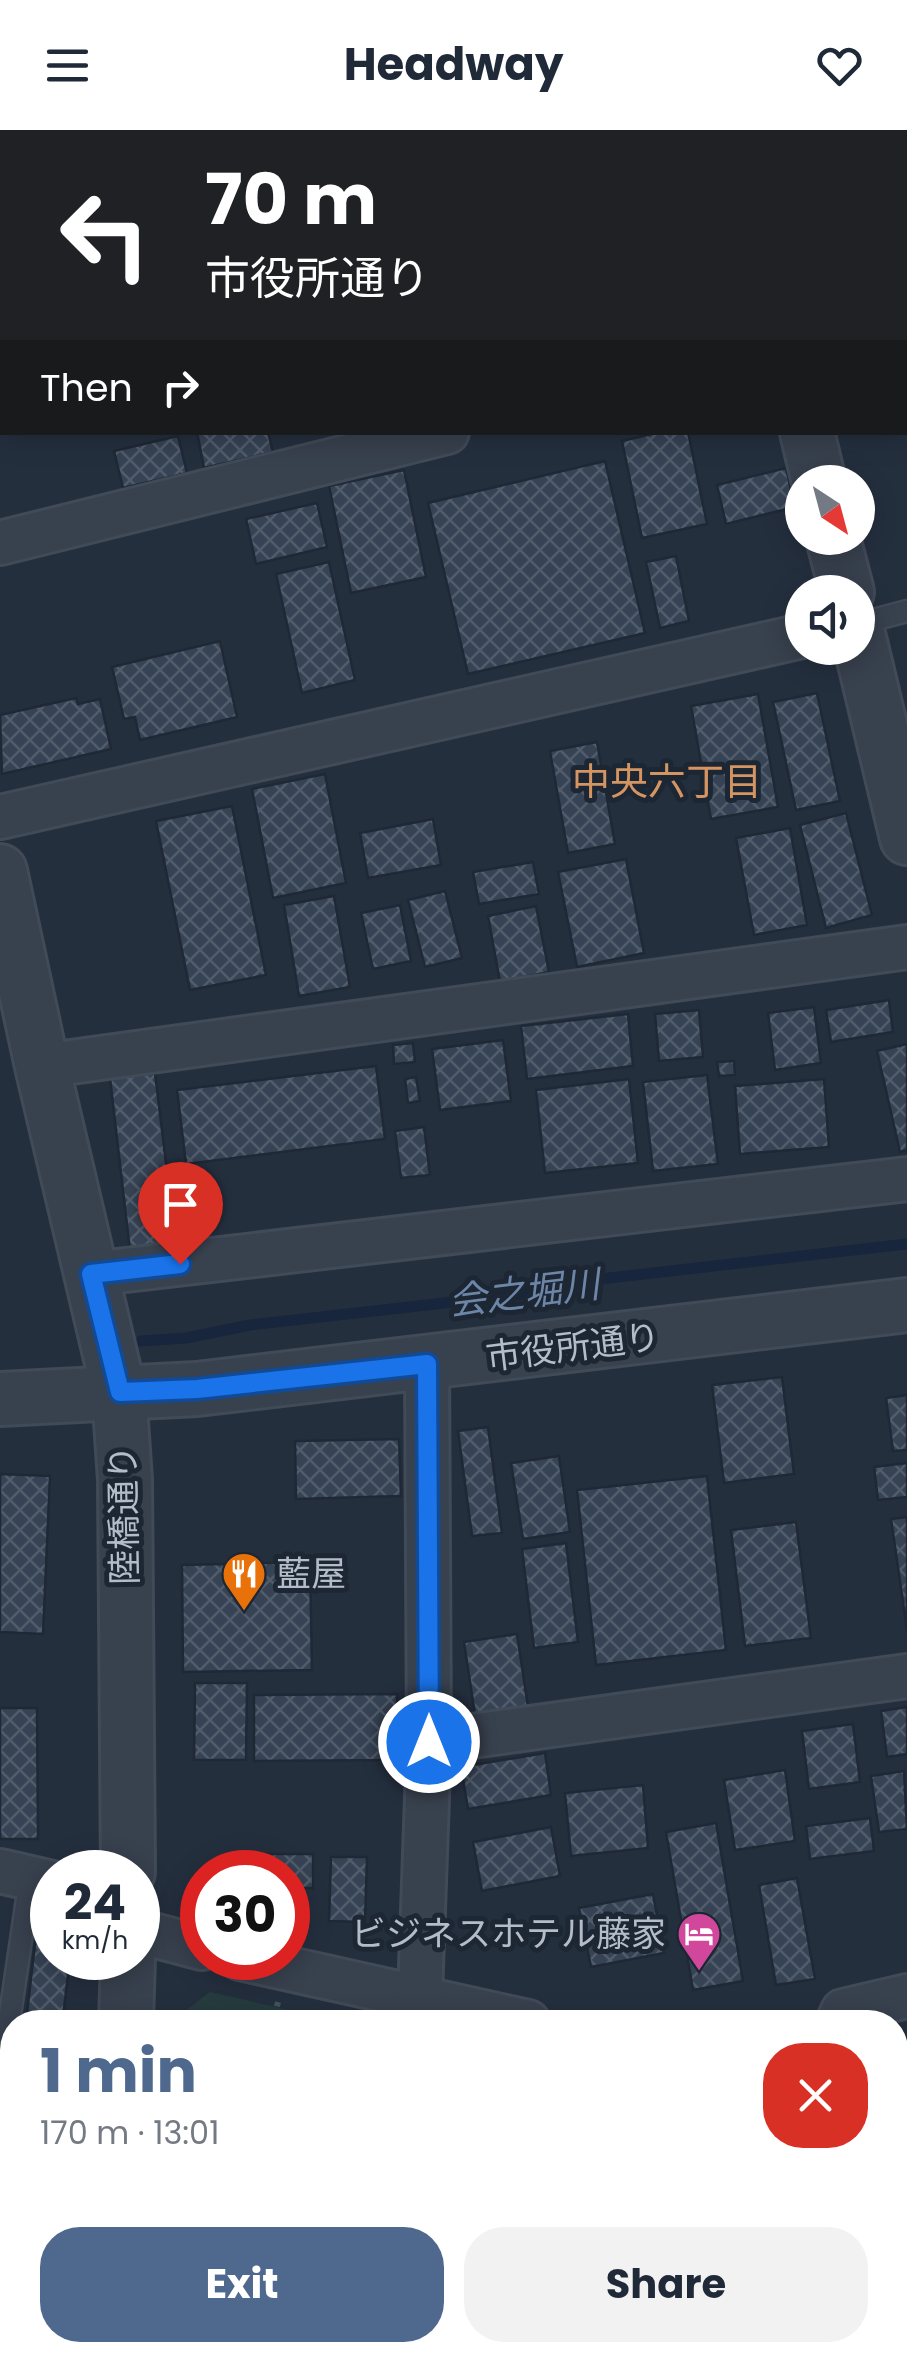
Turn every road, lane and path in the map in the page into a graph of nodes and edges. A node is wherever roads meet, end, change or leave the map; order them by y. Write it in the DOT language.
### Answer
graph roads {
  1 [pos="435,435"];
  2 [pos="808,435"];
  3 [pos="816,465"];
  4 [pos="0,543"];
  5 [pos="907,611"];
  6 [pos="875,619"];
  7 [pos="785,640"];
  8 [pos="865,665"];
  9 [pos="0,817"];
  10 [pos="907,838"];
  11 [pos="0,872"];
  12 [pos="907,947"];
  13 [pos="42,1066"];
  14 [pos="907,1178"];
  15 [pos="94,1284"];
  16 [pos="907,1305"];
  17 [pos="427,1364"];
  18 [pos="115,1375"];
  19 [pos="0,1400"];
  20 [pos="907,1676"];
  21 [pos="429,1742"];
  22 [pos="128,1850"];
  23 [pos="28,1878"];
  24 [pos="310,1978"];
  25 [pos="127,1980"];
  26 [pos="907,1996"];
  27 [pos="10,2010"];
  28 [pos="126,2010"];
  29 [pos="418,2010"];
  30 [pos="847,2010"];
  1 -- 4 [label="street"];
  2 -- 3 [label="street"];
  5 -- 6 [label="lane"];
  7 -- 9 [label="street"];
  8 -- 10 [label="street"];
  11 -- 13 [label="street, 陸橋通り"];
  12 -- 13 [label="street"];
  13 -- 15 [label="street, 陸橋通り"];
  14 -- 15 [label="street"];
  15 -- 18 [label="street, 陸橋通り"];
  16 -- 17 [label="street, 市役所通り"];
  17 -- 18 [label="street, 市役所通り"];
  17 -- 21 [label="street"];
  18 -- 19 [label="street, 市役所通り"];
  18 -- 22 [label="street, 陸橋通り"];
  20 -- 21 [label="street"];
  21 -- 29 [label="street"];
  23 -- 27 [label="lane"];
  24 -- 29 [label="street"];
  25 -- 28 [label="street"];
  26 -- 30 [label="street"];
}
